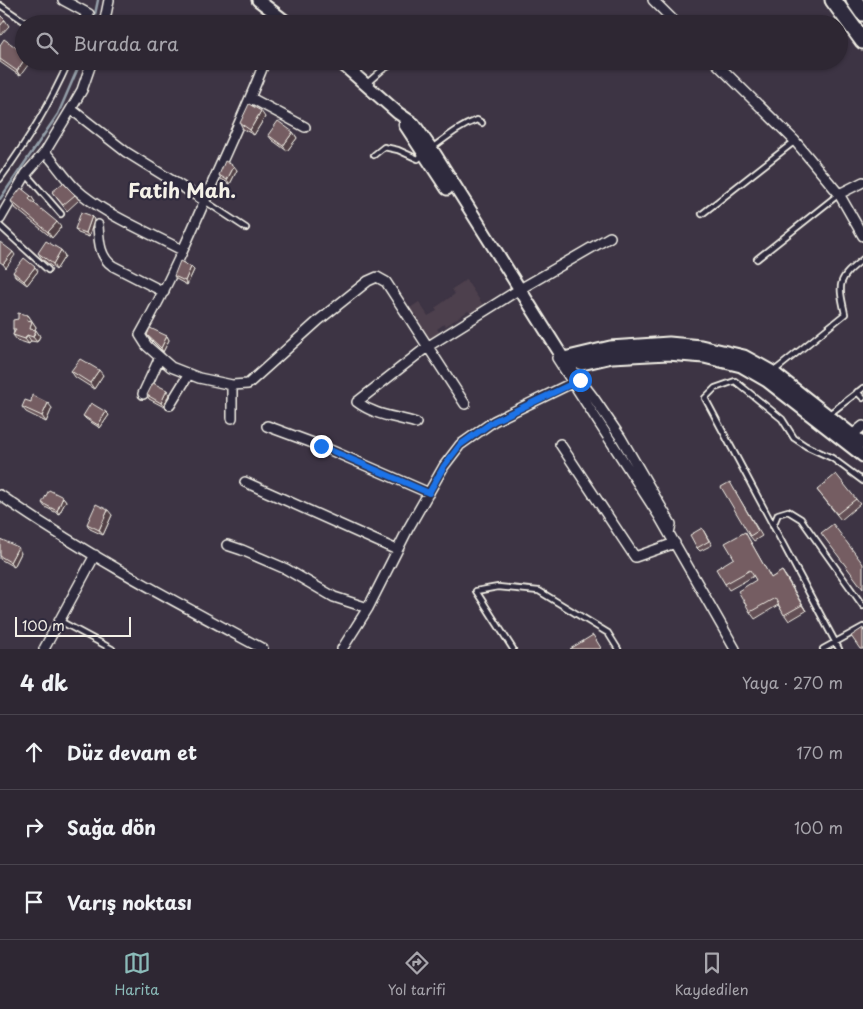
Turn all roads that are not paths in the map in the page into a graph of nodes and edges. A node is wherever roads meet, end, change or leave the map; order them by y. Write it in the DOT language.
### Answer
graph roads {
  1 [pos="63,0"];
  2 [pos="110,0"];
  3 [pos="654,0"];
  4 [pos="833,0"];
  5 [pos="854,0"];
  6 [pos="263,2"];
  7 [pos="0,5"];
  8 [pos="87,12"];
  9 [pos="863,13"];
  10 [pos="15,15"];
  11 [pos="86,15"];
  12 [pos="106,15"];
  13 [pos="276,15"];
  14 [pos="668,15"];
  15 [pos="844,15"];
  16 [pos="848,20"];
  17 [pos="863,41"];
  18 [pos="64,70"];
  19 [pos="89,70"];
  20 [pos="262,70"];
  21 [pos="350,70"];
  22 [pos="382,70"];
  23 [pos="723,70"];
  24 [pos="366,84"];
  25 [pos="251,98"];
  26 [pos="71,110"];
  27 [pos="482,123"];
  28 [pos="305,127"];
  29 [pos="795,141"];
  30 [pos="45,152"];
  31 [pos="428,152"];
  32 [pos="374,155"];
  33 [pos="26,174"];
  34 [pos="0,179"];
  35 [pos="863,182"];
  36 [pos="839,194"];
  37 [pos="205,201"];
  38 [pos="61,214"];
  39 [pos="702,214"];
  40 [pos="0,219"];
  41 [pos="98,225"];
  42 [pos="0,226"];
  43 [pos="246,228"];
  44 [pos="863,236"];
  45 [pos="610,237"];
  46 [pos="182,250"];
  47 [pos="757,259"];
  48 [pos="863,259"];
  49 [pos="48,270"];
  50 [pos="518,291"];
  51 [pos="164,292"];
  52 [pos="427,347"];
  53 [pos="160,357"];
  54 [pos="560,358"];
  55 [pos="189,374"];
  56 [pos="770,377"];
  57 [pos="576,381"];
  58 [pos="232,385"];
  59 [pos="863,388"];
  60 [pos="858,392"];
  61 [pos="143,394"];
  62 [pos="863,398"];
  63 [pos="465,404"];
  64 [pos="170,405"];
  65 [pos="827,415"];
  66 [pos="232,418"];
  67 [pos="416,423"];
  68 [pos="267,426"];
  69 [pos="863,426"];
  70 [pos="852,435"];
  71 [pos="863,443"];
  72 [pos="560,444"];
  73 [pos="863,456"];
  74 [pos="863,481"];
  75 [pos="245,482"];
  76 [pos="429,493"];
  77 [pos="0,495"];
  78 [pos="773,526"];
  79 [pos="675,543"];
  80 [pos="227,545"];
  81 [pos="397,550"];
  82 [pos="95,555"];
  83 [pos="863,606"];
  84 [pos="368,608"];
  85 [pos="60,621"];
  86 [pos="863,628"];
  87 [pos="834,643"];
  88 [pos="44,649"];
  89 [pos="112,649"];
  90 [pos="263,649"];
  91 [pos="342,649"];
  92 [pos="512,649"];
  93 [pos="618,649"];
  94 [pos="735,649"];
  95 [pos="823,649"];
  96 [pos="839,649"];
  1 -- 8 [label="street"];
  2 -- 12 [label="street"];
  3 -- 14 [label="street"];
  4 -- 15 [label="highway"];
  5 -- 9 [label="highway"];
  6 -- 13 [label="street"];
  7 -- 10 [label="lane"];
  8 -- 11 [label="lane"];
  16 -- 17 [label="highway"];
  18 -- 34 [label="lane"];
  19 -- 26 [label="street"];
  20 -- 25 [label="street"];
  21 -- 24 [label="street"];
  22 -- 24 [label="lane"];
  23 -- 29 [label="street"];
  24 -- 31 [label="street"];
  25 -- 28 [label="street"];
  25 -- 37 [label="street"];
  26 -- 30 [label="street"];
  26 -- 37 [label="street"];
  27 -- 31 [label="lane"];
  29 -- 36 [label="street"];
  29 -- 39 [label="lane"];
  30 -- 33 [label="street"];
  30 -- 46 [label="street"];
  31 -- 32 [label="lane"];
  31 -- 50 [label="street"];
  33 -- 38 [label="lane"];
  33 -- 40 [label="street"];
  35 -- 36 [label="street"];
  36 -- 44 [label="street"];
  36 -- 47 [label="lane"];
  37 -- 43 [label="lane"];
  37 -- 46 [label="street"];
  41 -- 51 [label="street"];
  42 -- 49 [label="lane"];
  45 -- 50 [label="street"];
  46 -- 51 [label="street"];
  48 -- 56 [label="lane"];
  50 -- 52 [label="street"];
  50 -- 54 [label="street"];
  51 -- 53 [label="street"];
  52 -- 58 [label="street"];
  52 -- 63 [label="street"];
  52 -- 67 [label="street"];
  53 -- 55 [label="street"];
  53 -- 61 [label="street"];
  54 -- 56 [label="street"];
  54 -- 57 [label="street"];
  55 -- 58 [label="street"];
  55 -- 64 [label="street"];
  56 -- 65 [label="street"];
  56 -- 73 [label="street"];
  57 -- 76 [label="street"];
  57 -- 79 [label="street"];
  58 -- 66 [label="street"];
  59 -- 60 [label="lane"];
  60 -- 62 [label="lane"];
  60 -- 65 [label="lane"];
  65 -- 70 [label="street"];
  68 -- 76 [label="street"];
  69 -- 70 [label="street"];
  70 -- 71 [label="street"];
  72 -- 79 [label="street"];
  74 -- 78 [label="lane"];
  75 -- 81 [label="street"];
  76 -- 81 [label="street"];
  77 -- 82 [label="street"];
  78 -- 83 [label="lane"];
  78 -- 87 [label="lane"];
  79 -- 94 [label="street"];
  80 -- 84 [label="street"];
  81 -- 84 [label="street"];
  82 -- 85 [label="street"];
  82 -- 90 [label="street"];
  84 -- 91 [label="street"];
  85 -- 88 [label="street"];
  85 -- 89 [label="lane"];
  86 -- 87 [label="lane"];
  87 -- 95 [label="lane"];
  87 -- 96 [label="lane"];
  92 -- 93 [label="lane"];
}
